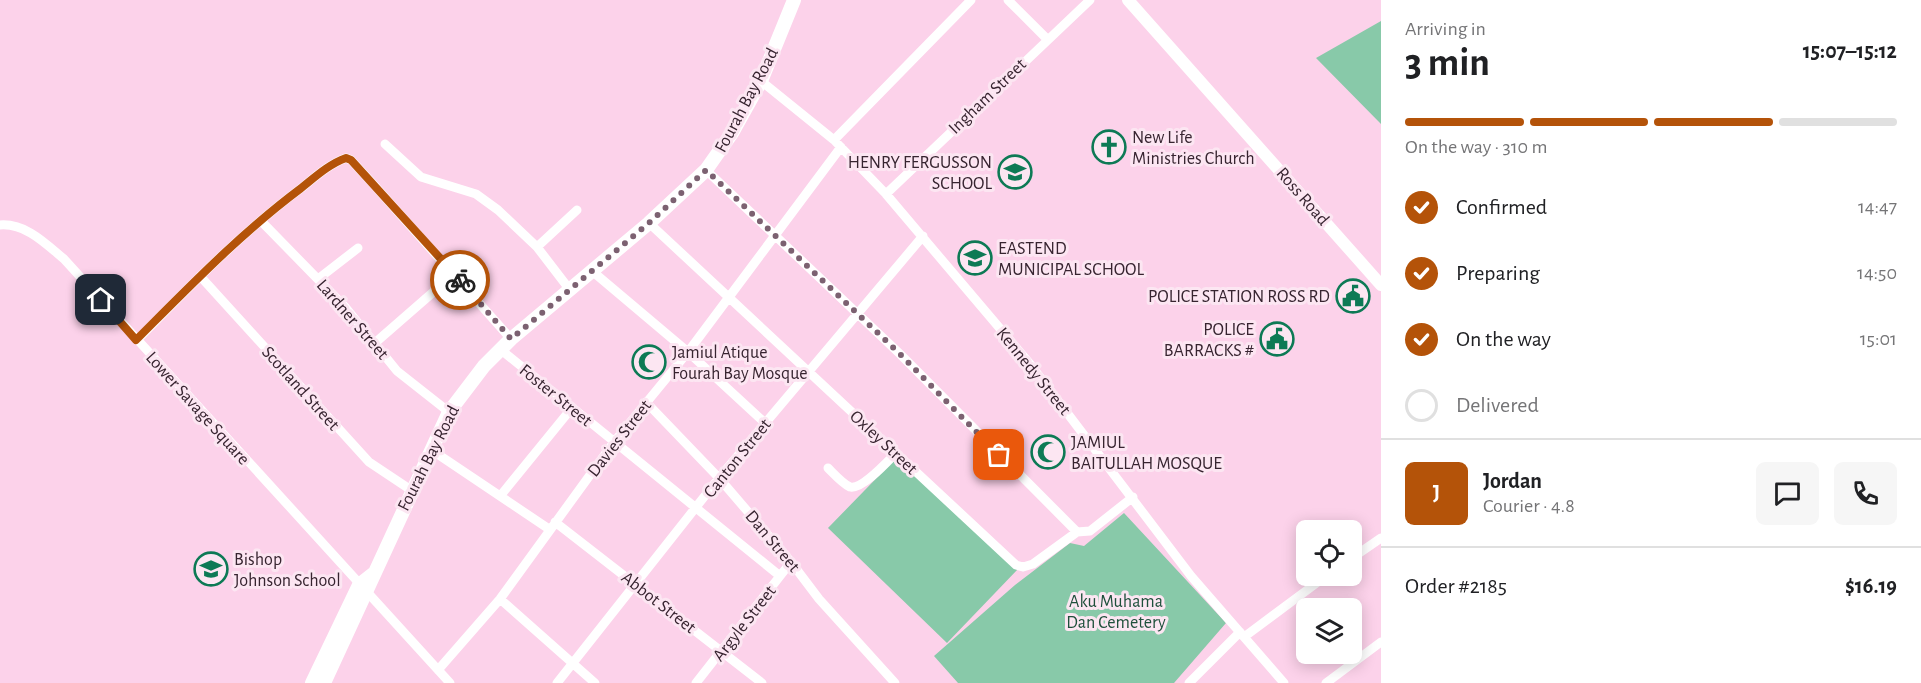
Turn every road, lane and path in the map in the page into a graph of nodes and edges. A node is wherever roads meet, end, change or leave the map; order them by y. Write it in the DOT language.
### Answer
graph roads {
  1 [pos="794,0"];
  2 [pos="971,0"];
  3 [pos="1008,0"];
  4 [pos="1090,0"];
  5 [pos="1128,0"];
  6 [pos="1047,39"];
  7 [pos="761,81"];
  8 [pos="834,140"];
  9 [pos="385,144"];
  10 [pos="842,147"];
  11 [pos="706,170"];
  12 [pos="886,194"];
  13 [pos="577,210"];
  14 [pos="261,221"];
  15 [pos="649,223"];
  16 [pos="0,225"];
  17 [pos="775,236"];
  18 [pos="923,237"];
  19 [pos="358,248"];
  20 [pos="537,248"];
  21 [pos="592,270"];
  22 [pos="454,274"];
  23 [pos="200,276"];
  24 [pos="318,279"];
  25 [pos="1381,285"];
  26 [pos="570,290"];
  27 [pos="728,297"];
  28 [pos="857,314"];
  29 [pos="511,339"];
  30 [pos="136,340"];
  31 [pos="376,342"];
  32 [pos="500,349"];
  33 [pos="688,352"];
  34 [pos="808,372"];
  35 [pos="646,402"];
  36 [pos="571,409"];
  37 [pos="449,412"];
  38 [pos="765,423"];
  39 [pos="614,442"];
  40 [pos="430,448"];
  41 [pos="896,453"];
  42 [pos="828,468"];
  43 [pos="719,478"];
  44 [pos="411,490"];
  45 [pos="501,495"];
  46 [pos="1132,497"];
  47 [pos="698,507"];
  48 [pos="552,526"];
  49 [pos="1077,532"];
  50 [pos="1381,538"];
  51 [pos="1362,551"];
  52 [pos="791,562"];
  53 [pos="780,576"];
  54 [pos="636,584"];
  55 [pos="1312,586"];
  56 [pos="363,588"];
  57 [pos="500,599"];
  58 [pos="1242,634"];
  59 [pos="1381,642"];
  60 [pos="335,645"];
  61 [pos="722,650"];
  62 [pos="573,664"];
  63 [pos="438,670"];
  64 [pos="312,683"];
  65 [pos="324,683"];
  66 [pos="450,683"];
  67 [pos="557,683"];
  68 [pos="596,683"];
  69 [pos="696,683"];
  70 [pos="762,683"];
  71 [pos="895,683"];
  72 [pos="1189,683"];
  73 [pos="1284,683"];
  74 [pos="1326,683"];
  1 -- 7 [label="main road, Fourah Bay Road"];
  2 -- 8 [label="street"];
  3 -- 6 [label="street"];
  4 -- 6 [label="street, Ingham Street"];
  5 -- 25 [label="main road, Ross Road"];
  6 -- 12 [label="street, Ingham Street"];
  7 -- 8 [label="street, Kennedy Street"];
  7 -- 11 [label="main road, Fourah Bay Road"];
  8 -- 10 [label="street, Kennedy Street"];
  9 -- 20 [label="street"];
  10 -- 12 [label="street, Kennedy Street"];
  10 -- 17 [label="street, Davies Street"];
  11 -- 15 [label="main road, Fourah Bay Road"];
  11 -- 17 [label="street"];
  12 -- 18 [label="street, Kennedy Street"];
  13 -- 20 [label="street"];
  14 -- 22 [label="street"];
  14 -- 23 [label="street"];
  14 -- 24 [label="street, Lardner Street"];
  15 -- 21 [label="main road, Fourah Bay Road"];
  15 -- 27 [label="street, Oxley Street"];
  16 -- 30 [label="street, Lower Savage Square"];
  17 -- 27 [label="street, Davies Street"];
  17 -- 28 [label="street"];
  18 -- 28 [label="street, Canton Street"];
  18 -- 46 [label="street, Kennedy Street"];
  19 -- 24 [label="street"];
  20 -- 26 [label="street"];
  21 -- 26 [label="main road, Fourah Bay Road"];
  21 -- 33 [label="street"];
  22 -- 29 [label="street"];
  22 -- 31 [label="street"];
  23 -- 30 [label="street"];
  23 -- 44 [label="street, Scotland Street"];
  24 -- 31 [label="street, Lardner Street"];
  26 -- 29 [label="main road, Fourah Bay Road"];
  27 -- 33 [label="street, Davies Street"];
  27 -- 34 [label="street, Oxley Street"];
  28 -- 34 [label="street, Canton Street"];
  28 -- 49 [label="street"];
  29 -- 32 [label="main road, Fourah Bay Road"];
  30 -- 56 [label="street, Lower Savage Square"];
  31 -- 37 [label="street, Lardner Street"];
  32 -- 36 [label="street, Foster Street"];
  32 -- 37 [label="main road, Fourah Bay Road"];
  33 -- 35 [label="street, Davies Street"];
  33 -- 38 [label="street"];
  34 -- 38 [label="street, Canton Street"];
  34 -- 41 [label="street, Oxley Street"];
  35 -- 39 [label="street, Davies Street"];
  35 -- 43 [label="street, Dan Street"];
  36 -- 39 [label="street, Foster Street"];
  36 -- 45 [label="street"];
  37 -- 40 [label="main road, Fourah Bay Road"];
  38 -- 43 [label="street, Canton Street"];
  39 -- 47 [label="street, Foster Street"];
  39 -- 48 [label="street, Davies Street"];
  40 -- 44 [label="main road, Fourah Bay Road"];
  40 -- 45 [label="street, Abbot Street"];
  41 -- 42 [label="street"];
  41 -- 49 [label="street, Oxley Street"];
  43 -- 47 [label="street, Canton Street"];
  43 -- 52 [label="street, Dan Street"];
  44 -- 56 [label="main road, Fourah Bay Road"];
  45 -- 48 [label="street, Abbot Street"];
  46 -- 49 [label="street, Oxley Street"];
  46 -- 58 [label="street, Kennedy Street"];
  47 -- 53 [label="street, Foster Street"];
  47 -- 54 [label="street, Canton Street"];
  48 -- 54 [label="street, Abbot Street"];
  48 -- 57 [label="street, Davies Street"];
  50 -- 51 [label="street"];
  52 -- 53 [label="street, Argyle Street"];
  52 -- 71 [label="street, Dan Street"];
  53 -- 61 [label="street, Argyle Street"];
  54 -- 61 [label="street, Abbot Street"];
  54 -- 62 [label="street, Canton Street"];
  55 -- 58 [label="street"];
  56 -- 60 [label="main road, Fourah Bay Road"];
  56 -- 63 [label="street, Lower Savage Square"];
  57 -- 62 [label="street"];
  57 -- 63 [label="street, Davies Street"];
  58 -- 72 [label="street"];
  58 -- 73 [label="street, Kennedy Street"];
  59 -- 74 [label="street"];
  60 -- 64 [label="main road, Fourah Bay Road"];
  60 -- 65 [label="main road, Fourah Bay Road"];
  61 -- 69 [label="street, Argyle Street"];
  61 -- 70 [label="street, Abbot Street"];
  62 -- 67 [label="street, Canton Street"];
  62 -- 68 [label="street"];
  63 -- 66 [label="street, Lower Savage Square"];
}
